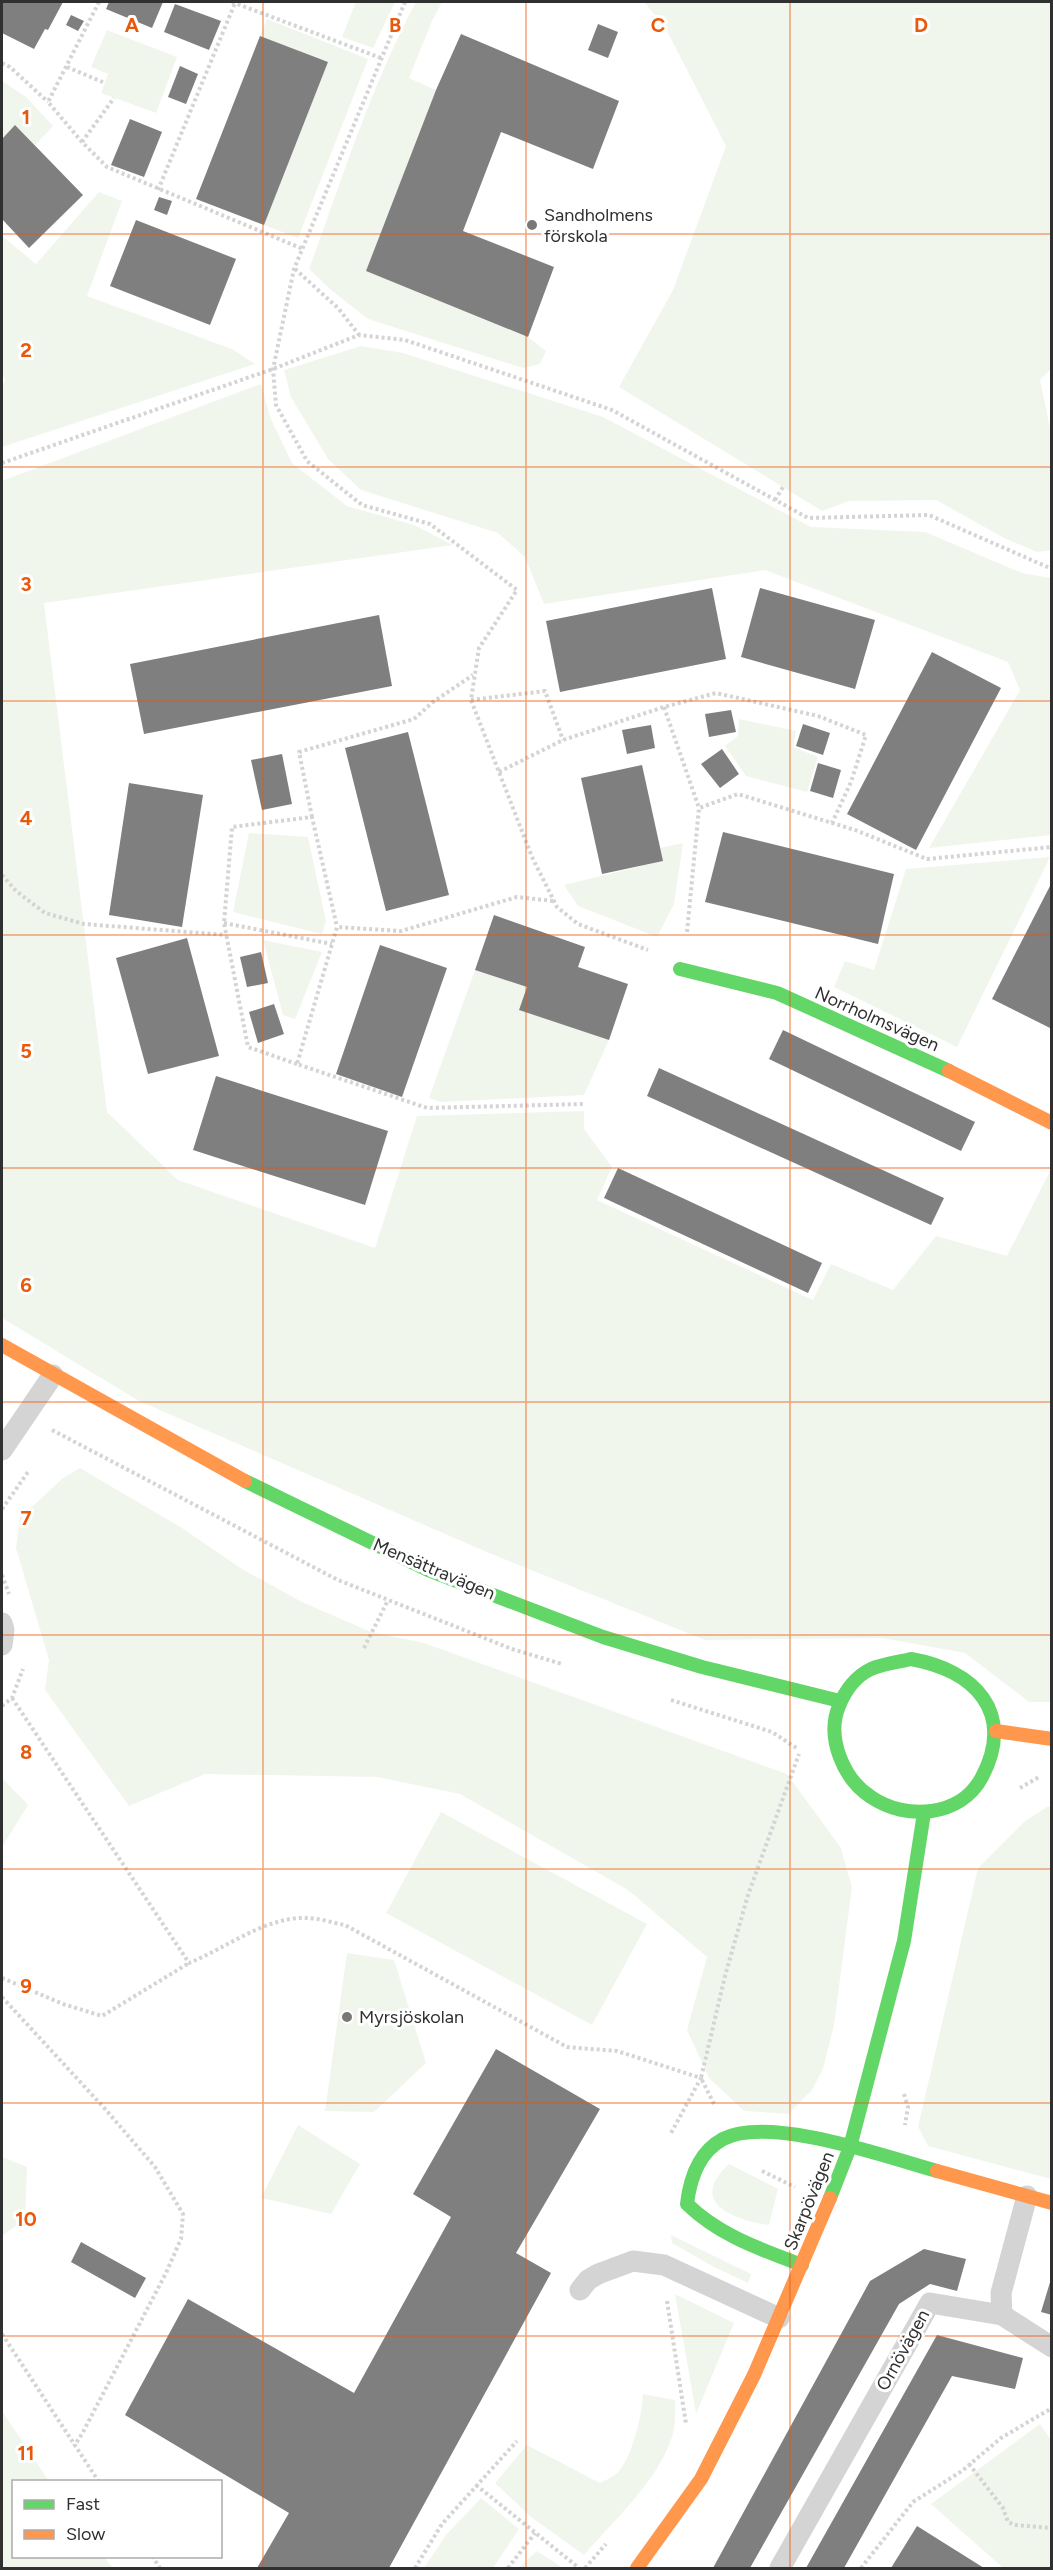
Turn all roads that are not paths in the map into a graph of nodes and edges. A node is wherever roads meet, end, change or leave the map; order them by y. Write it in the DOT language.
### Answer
graph roads {
  1 [pos="680,969"];
  2 [pos="1052,1123"];
  3 [pos="2,1345"];
  4 [pos="53,1375"];
  5 [pos="2,1450"];
  6 [pos="2,1623"];
  7 [pos="2,1645"];
  8 [pos="840,1701"];
  9 [pos="996,1731"];
  10 [pos="1052,1739"];
  11 [pos="924,1812"];
  12 [pos="850,2147"];
  13 [pos="1027,2196"];
  14 [pos="1052,2203"];
  15 [pos="802,2265"];
  16 [pos="580,2290"];
  17 [pos="1002,2315"];
  18 [pos="779,2318"];
  19 [pos="1052,2347"];
  20 [pos="638,2568"];
  21 [pos="780,2568"];
  1 -- 2 [label="street, Norrholmsvägen"];
  3 -- 4 [label="street, Mensättravägen"];
  4 -- 5 [label="lane"];
  4 -- 8 [label="street, Mensättravägen"];
  6 -- 7 [label="lane"];
  8 -- 9 [label="street"];
  8 -- 11 [label="street"];
  9 -- 10 [label="street"];
  9 -- 11 [label="street"];
  11 -- 12 [label="street, Skarpövägen"];
  12 -- 13 [label="street"];
  12 -- 15 [label="street, Skarpövägen"];
  12 -- 15 [label="street"];
  13 -- 14 [label="street"];
  13 -- 17 [label="lane"];
  15 -- 18 [label="street, Skarpövägen"];
  16 -- 18 [label="lane"];
  17 -- 19 [label="lane"];
  17 -- 21 [label="lane, Ornövägen"];
  18 -- 20 [label="street, Skarpövägen"];
}
